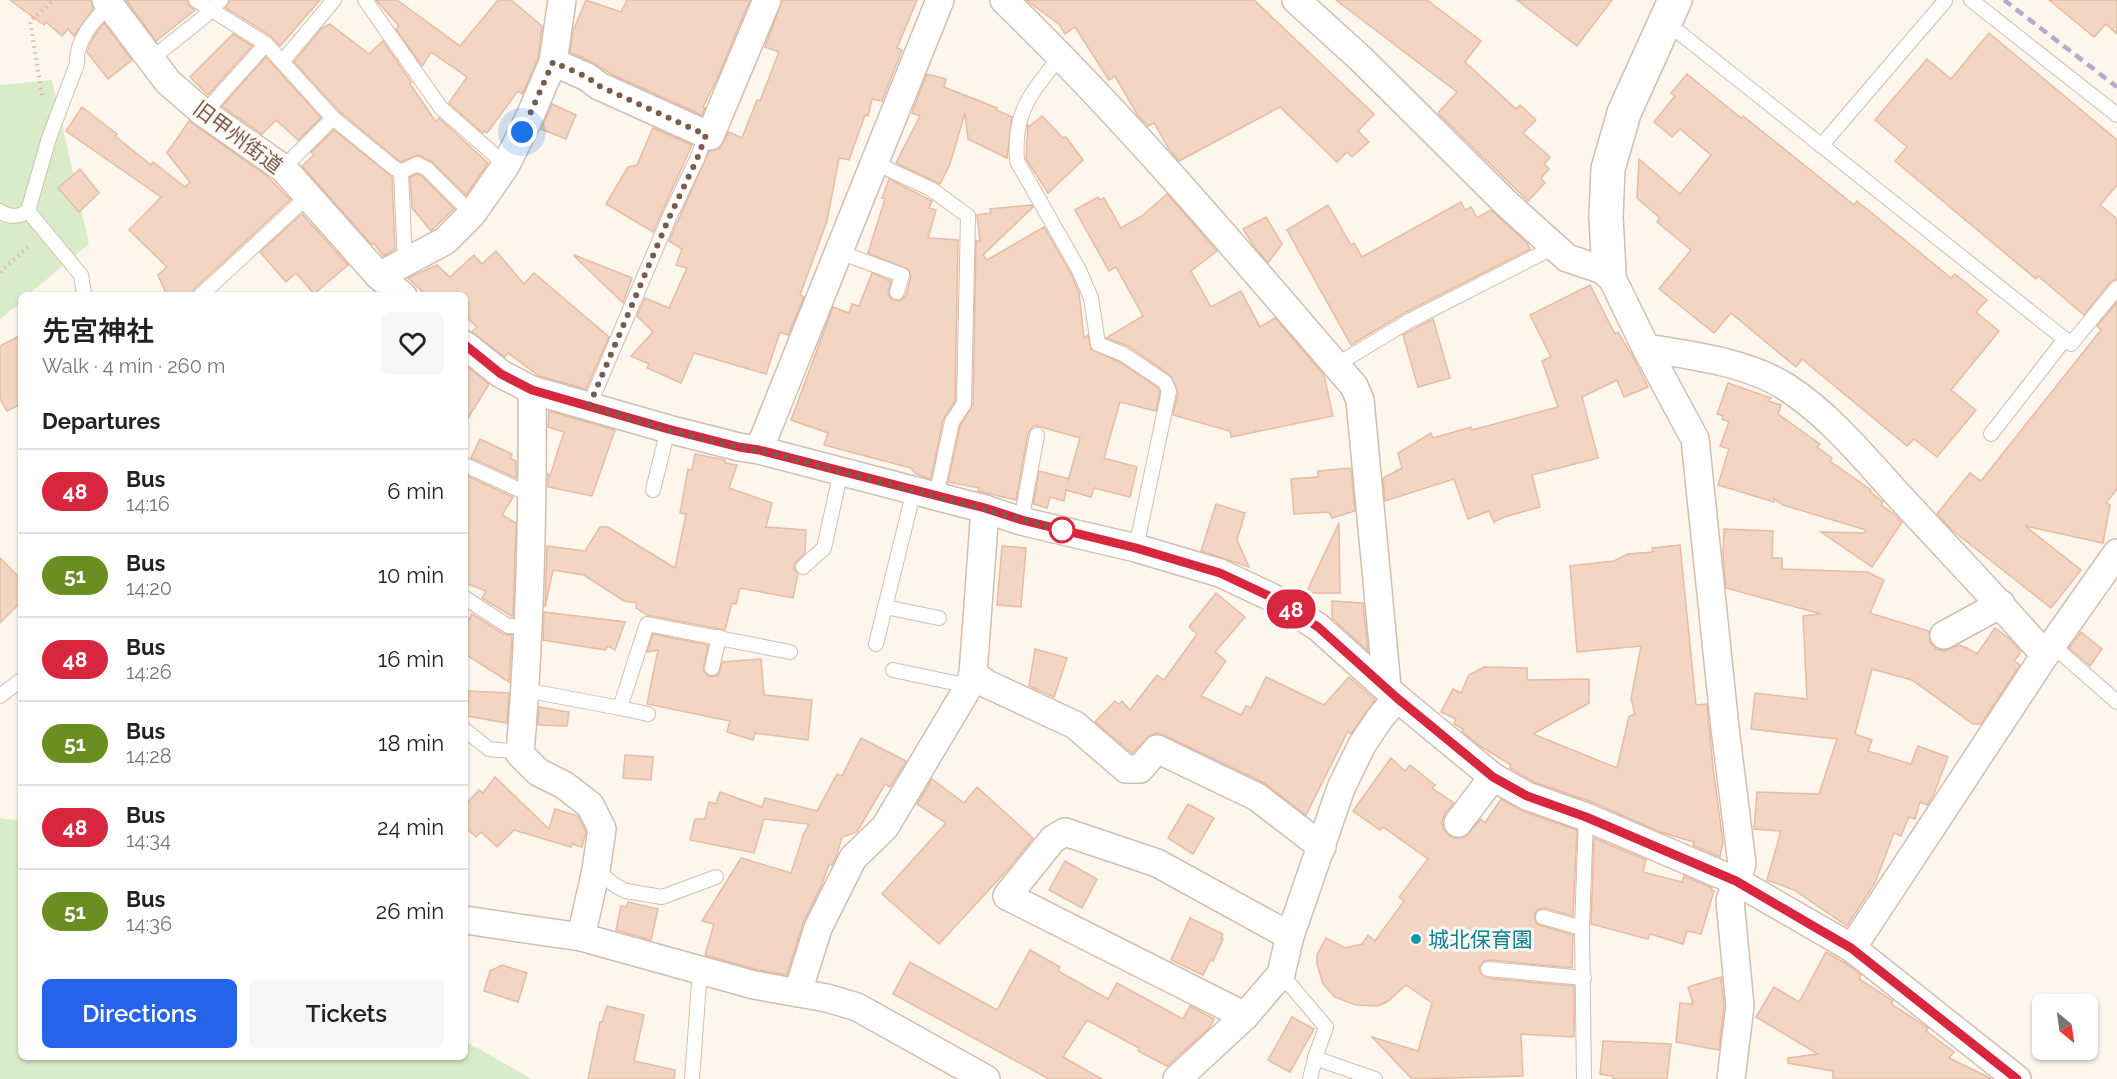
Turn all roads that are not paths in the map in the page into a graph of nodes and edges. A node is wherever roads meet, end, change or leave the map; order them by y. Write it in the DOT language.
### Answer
graph roads {
  1 [pos="196,0"];
  2 [pos="221,0"];
  3 [pos="334,0"];
  4 [pos="365,0"];
  5 [pos="562,0"];
  6 [pos="767,0"];
  7 [pos="940,0"];
  8 [pos="1004,0"];
  9 [pos="1296,0"];
  10 [pos="1971,0"];
  11 [pos="1945,1"];
  12 [pos="107,2"];
  13 [pos="210,11"];
  14 [pos="1670,11"];
  15 [pos="266,44"];
  16 [pos="1061,55"];
  17 [pos="281,59"];
  18 [pos="150,60"];
  19 [pos="553,62"];
  20 [pos="204,113"];
  21 [pos="2117,115"];
  22 [pos="333,118"];
  23 [pos="706,135"];
  24 [pos="1821,146"];
  25 [pos="875,163"];
  26 [pos="506,165"];
  27 [pos="283,168"];
  28 [pos="401,172"];
  29 [pos="307,197"];
  30 [pos="0,211"];
  31 [pos="27,211"];
  32 [pos="472,214"];
  33 [pos="1554,247"];
  34 [pos="839,252"];
  35 [pos="405,262"];
  36 [pos="1609,272"];
  37 [pos="379,276"];
  38 [pos="2117,288"];
  39 [pos="84,292"];
  40 [pos="204,292"];
  41 [pos="398,292"];
  42 [pos="897,292"];
  43 [pos="2065,339"];
  44 [pos="468,347"];
  45 [pos="1646,348"];
  46 [pos="1336,365"];
  47 [pos="532,390"];
  48 [pos="589,406"];
  49 [pos="668,429"];
  50 [pos="1991,434"];
  51 [pos="1037,435"];
  52 [pos="759,450"];
  53 [pos="468,466"];
  54 [pos="841,471"];
  55 [pos="653,490"];
  56 [pos="925,493"];
  57 [pos="533,496"];
  58 [pos="985,508"];
  59 [pos="1022,520"];
  60 [pos="1136,548"];
  61 [pos="2117,553"];
  62 [pos="803,567"];
  63 [pos="468,600"];
  64 [pos="2001,604"];
  65 [pos="885,607"];
  66 [pos="939,618"];
  67 [pos="528,626"];
  68 [pos="1944,635"];
  69 [pos="719,637"];
  70 [pos="876,644"];
  71 [pos="2048,650"];
  72 [pos="790,652"];
  73 [pos="712,668"];
  74 [pos="893,670"];
  75 [pos="971,680"];
  76 [pos="18,682"];
  77 [pos="525,690"];
  78 [pos="1392,692"];
  79 [pos="0,696"];
  80 [pos="2117,702"];
  81 [pos="620,708"];
  82 [pos="648,714"];
  83 [pos="468,732"];
  84 [pos="520,754"];
  85 [pos="1493,777"];
  86 [pos="1586,817"];
  87 [pos="1458,823"];
  88 [pos="1322,847"];
  89 [pos="596,870"];
  90 [pos="716,877"];
  91 [pos="1736,881"];
  92 [pos="1543,917"];
  93 [pos="468,920"];
  94 [pos="1582,928"];
  95 [pos="1290,936"];
  96 [pos="581,938"];
  97 [pos="1851,948"];
  98 [pos="1488,969"];
  99 [pos="700,970"];
  100 [pos="1281,974"];
  101 [pos="1584,978"];
  102 [pos="798,992"];
  103 [pos="1245,1016"];
  104 [pos="1315,1058"];
  105 [pos="692,1079"];
  106 [pos="986,1079"];
  107 [pos="1177,1079"];
  108 [pos="1310,1079"];
  109 [pos="1375,1079"];
  110 [pos="1584,1079"];
  111 [pos="1731,1079"];
  112 [pos="2017,1079"];
  1 -- 13 [label="lane"];
  2 -- 13 [label="lane"];
  3 -- 17 [label="lane"];
  4 -- 26 [label="lane"];
  5 -- 19 [label="street"];
  6 -- 23 [label="street"];
  7 -- 25 [label="street"];
  8 -- 16 [label="street"];
  9 -- 33 [label="street"];
  10 -- 21 [label="lane"];
  11 -- 24 [label="lane"];
  12 -- 18 [label="street, 旧甲州街道"];
  12 -- 31 [label="lane"];
  13 -- 15 [label="lane"];
  13 -- 18 [label="lane"];
  14 -- 24 [label="lane"];
  14 -- 36 [label="street"];
  15 -- 17 [label="lane"];
  15 -- 20 [label="lane"];
  16 -- 46 [label="street"];
  16 -- 60 [label="lane"];
  17 -- 22 [label="lane"];
  18 -- 20 [label="street, 旧甲州街道"];
  19 -- 23 [label="street"];
  19 -- 26 [label="street"];
  20 -- 27 [label="street, 旧甲州街道"];
  22 -- 27 [label="lane"];
  22 -- 28 [label="lane"];
  23 -- 48 [label="lane"];
  24 -- 43 [label="lane"];
  25 -- 34 [label="street"];
  25 -- 56 [label="lane"];
  26 -- 32 [label="street"];
  27 -- 29 [label="street, 旧甲州街道"];
  28 -- 32 [label="lane"];
  28 -- 35 [label="lane"];
  29 -- 37 [label="street, 旧甲州街道"];
  29 -- 40 [label="lane"];
  30 -- 31 [label="lane"];
  31 -- 39 [label="lane"];
  32 -- 35 [label="street"];
  33 -- 36 [label="street"];
  33 -- 46 [label="lane"];
  34 -- 42 [label="lane"];
  34 -- 52 [label="street"];
  35 -- 37 [label="street"];
  36 -- 45 [label="street"];
  37 -- 41 [label="street, 旧甲州街道"];
  38 -- 43 [label="lane"];
  43 -- 50 [label="lane"];
  44 -- 47 [label="street"];
  45 -- 64 [label="street"];
  45 -- 91 [label="street"];
  46 -- 78 [label="street"];
  47 -- 48 [label="street"];
  47 -- 57 [label="street"];
  48 -- 49 [label="street"];
  49 -- 52 [label="street"];
  49 -- 55 [label="lane"];
  51 -- 59 [label="lane"];
  52 -- 54 [label="street"];
  53 -- 57 [label="lane"];
  54 -- 56 [label="street"];
  54 -- 62 [label="lane"];
  56 -- 58 [label="street"];
  56 -- 65 [label="lane"];
  57 -- 67 [label="street"];
  58 -- 59 [label="street"];
  58 -- 75 [label="street"];
  59 -- 60 [label="street"];
  60 -- 78 [label="street"];
  61 -- 71 [label="street"];
  63 -- 67 [label="lane"];
  64 -- 68 [label="street"];
  64 -- 71 [label="street"];
  65 -- 66 [label="lane"];
  65 -- 70 [label="lane"];
  67 -- 77 [label="street"];
  69 -- 72 [label="lane"];
  69 -- 73 [label="lane"];
  69 -- 81 [label="lane"];
  71 -- 80 [label="lane"];
  71 -- 97 [label="street"];
  74 -- 75 [label="lane"];
  75 -- 88 [label="street"];
  75 -- 102 [label="street"];
  76 -- 79 [label="lane"];
  77 -- 81 [label="lane"];
  77 -- 84 [label="street"];
  78 -- 85 [label="street"];
  78 -- 88 [label="street"];
  81 -- 82 [label="lane"];
  83 -- 84 [label="lane"];
  84 -- 89 [label="street"];
  85 -- 86 [label="street"];
  85 -- 87 [label="street"];
  86 -- 91 [label="street"];
  86 -- 94 [label="lane"];
  88 -- 95 [label="street"];
  89 -- 90 [label="lane"];
  89 -- 96 [label="street"];
  91 -- 97 [label="street"];
  91 -- 111 [label="street"];
  92 -- 94 [label="lane"];
  93 -- 96 [label="street"];
  94 -- 101 [label="lane"];
  95 -- 100 [label="street"];
  95 -- 103 [label="street"];
  96 -- 99 [label="street"];
  97 -- 112 [label="street"];
  98 -- 101 [label="lane"];
  99 -- 102 [label="street"];
  99 -- 105 [label="lane"];
  100 -- 103 [label="street"];
  100 -- 104 [label="lane"];
  101 -- 110 [label="lane"];
  102 -- 106 [label="street"];
  103 -- 107 [label="street"];
  104 -- 108 [label="lane"];
  104 -- 109 [label="lane"];
}
